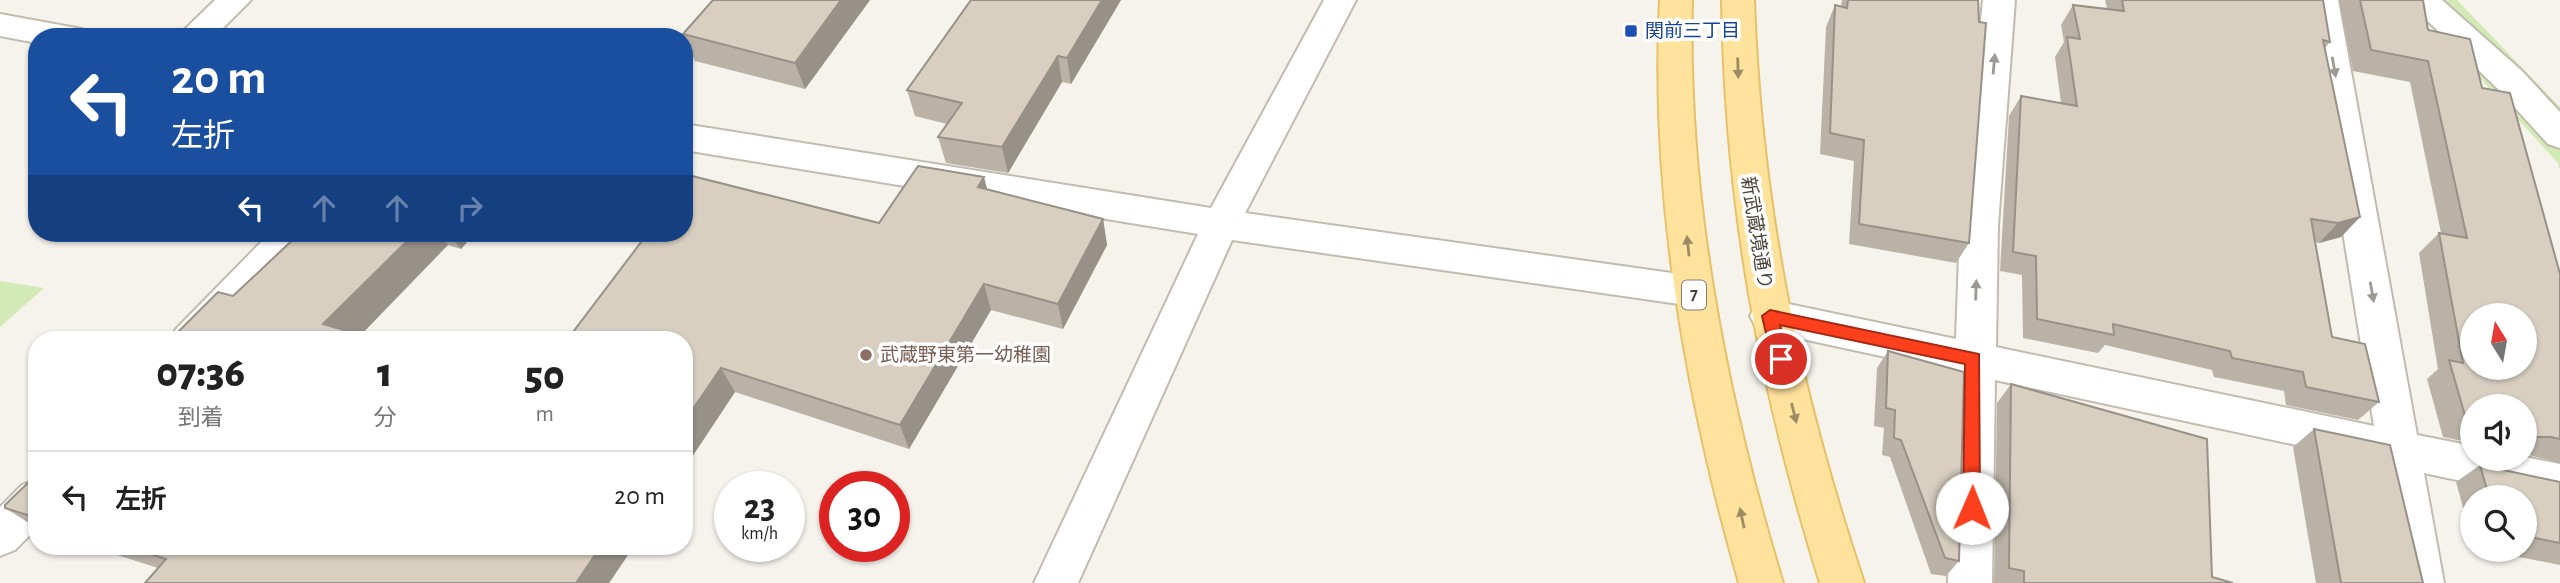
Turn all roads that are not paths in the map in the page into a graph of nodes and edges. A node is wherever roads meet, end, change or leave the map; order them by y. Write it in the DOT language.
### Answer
graph roads {
  1 [pos="235,0"];
  2 [pos="1340,0"];
  3 [pos="1676,0"];
  4 [pos="1738,0"];
  5 [pos="1999,0"];
  6 [pos="2322,0"];
  7 [pos="2422,0"];
  8 [pos="0,25"];
  9 [pos="203,28"];
  10 [pos="28,30"];
  11 [pos="2560,135"];
  12 [pos="693,138"];
  13 [pos="1221,224"];
  14 [pos="284,242"];
  15 [pos="1693,291"];
  16 [pos="1770,316"];
  17 [pos="199,331"];
  18 [pos="1974,359"];
  19 [pos="2399,449"];
  20 [pos="2560,483"];
  21 [pos="28,507"];
  22 [pos="0,536"];
  23 [pos="1056,583"];
  24 [pos="1761,583"];
  25 [pos="1842,583"];
  26 [pos="1970,583"];
  27 [pos="2422,583"];
  1 -- 9 [label="street"];
  2 -- 13 [label="street"];
  15 -- 3 [label="main road, 7, one-way"];
  4 -- 16 [label="main road, 新武蔵境通り, one-way"];
  18 -- 5 [label="street, one-way"];
  6 -- 19 [label="street, one-way"];
  7 -- 11 [label="street"];
  8 -- 10 [label="street"];
  12 -- 13 [label="street"];
  13 -- 15 [label="street"];
  13 -- 23 [label="street"];
  14 -- 17 [label="street"];
  24 -- 15 [label="main road, 7, one-way"];
  16 -- 18 [label="street"];
  16 -- 25 [label="main road, 新武蔵境通り, one-way"];
  18 -- 19 [label="street"];
  18 -- 26 [label="street"];
  19 -- 20 [label="street"];
  19 -- 27 [label="street"];
  21 -- 22 [label="street"];
}
